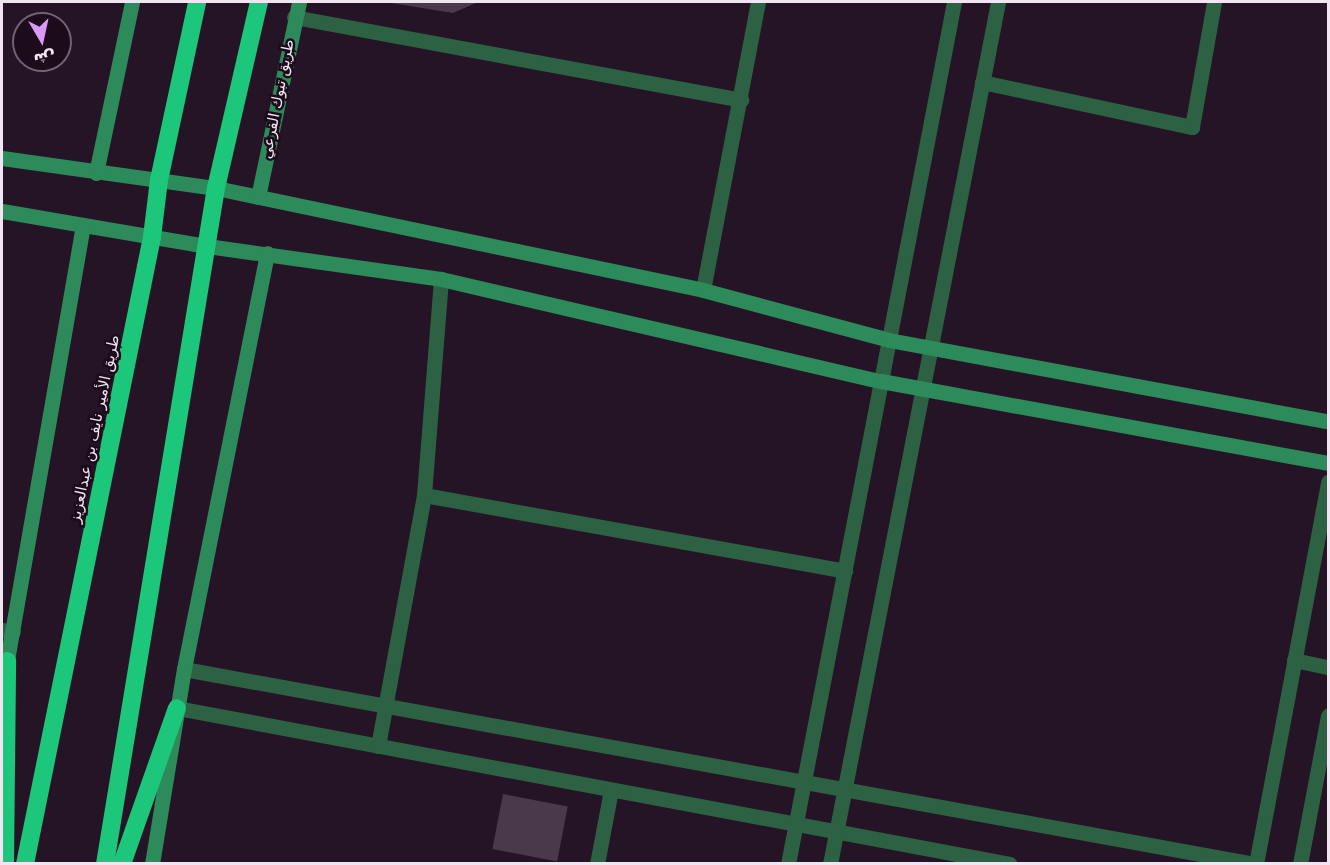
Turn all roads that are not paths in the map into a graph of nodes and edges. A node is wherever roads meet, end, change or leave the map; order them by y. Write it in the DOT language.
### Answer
graph roads {
  1 [pos="132,2"];
  2 [pos="197,2"];
  3 [pos="259,2"];
  4 [pos="299,2"];
  5 [pos="758,2"];
  6 [pos="954,2"];
  7 [pos="998,2"];
  8 [pos="1214,2"];
  9 [pos="294,17"];
  10 [pos="982,82"];
  11 [pos="741,100"];
  12 [pos="2,158"];
  13 [pos="96,173"];
  14 [pos="159,180"];
  15 [pos="216,188"];
  16 [pos="258,197"];
  17 [pos="2,211"];
  18 [pos="83,226"];
  19 [pos="152,237"];
  20 [pos="207,246"];
  21 [pos="267,254"];
  22 [pos="441,279"];
  23 [pos="703,290"];
  24 [pos="889,340"];
  25 [pos="931,347"];
  26 [pos="881,381"];
  27 [pos="923,389"];
  28 [pos="1329,421"];
  29 [pos="1329,463"];
  30 [pos="1329,482"];
  31 [pos="424,495"];
  32 [pos="845,571"];
  33 [pos="7,631"];
  34 [pos="1294,660"];
  35 [pos="4,661"];
  36 [pos="1329,667"];
  37 [pos="184,669"];
  38 [pos="2,690"];
  39 [pos="387,705"];
  40 [pos="177,708"];
  41 [pos="1329,716"];
  42 [pos="378,746"];
  43 [pos="804,782"];
  44 [pos="844,789"];
  45 [pos="611,790"];
  46 [pos="796,824"];
  47 [pos="836,831"];
  48 [pos="5,864"];
  49 [pos="25,864"];
  50 [pos="105,864"];
  51 [pos="122,864"];
  52 [pos="152,864"];
  53 [pos="597,864"];
  54 [pos="788,864"];
  55 [pos="830,864"];
  56 [pos="1010,864"];
  57 [pos="1256,864"];
  58 [pos="1300,864"];
  1 -- 13 [label="main road"];
  2 -- 14 [label="highway, طريق الأمير نايف بن عبدالعزيز"];
  3 -- 15 [label="highway"];
  4 -- 9 [label="main road, طريق تبوك الفرعي"];
  5 -- 11 [label="street"];
  6 -- 24 [label="street"];
  7 -- 10 [label="street"];
  8 -- 10 [label="street"];
  9 -- 11 [label="street"];
  9 -- 16 [label="main road, طريق تبوك الفرعي"];
  10 -- 25 [label="street"];
  11 -- 23 [label="street"];
  12 -- 13 [label="main road"];
  13 -- 14 [label="main road"];
  14 -- 15 [label="main road"];
  14 -- 19 [label="highway, طريق الأمير نايف بن عبدالعزيز"];
  15 -- 16 [label="main road"];
  15 -- 20 [label="highway"];
  16 -- 23 [label="main road"];
  17 -- 18 [label="main road"];
  18 -- 19 [label="main road"];
  18 -- 33 [label="main road"];
  19 -- 20 [label="main road"];
  19 -- 49 [label="highway, طريق الأمير نايف بن عبدالعزيز"];
  20 -- 21 [label="main road"];
  20 -- 50 [label="highway"];
  21 -- 22 [label="main road"];
  21 -- 37 [label="main road"];
  22 -- 26 [label="main road"];
  22 -- 31 [label="street"];
  23 -- 24 [label="main road"];
  24 -- 25 [label="main road"];
  24 -- 26 [label="street"];
  25 -- 27 [label="street"];
  25 -- 28 [label="main road"];
  26 -- 27 [label="main road"];
  26 -- 32 [label="street"];
  27 -- 29 [label="main road"];
  27 -- 44 [label="street"];
  30 -- 34 [label="street"];
  31 -- 32 [label="street"];
  31 -- 39 [label="street"];
  32 -- 43 [label="street"];
  33 -- 35 [label="main road"];
  34 -- 36 [label="street"];
  34 -- 57 [label="street"];
  35 -- 38 [label="main road"];
  35 -- 48 [label="highway"];
  37 -- 39 [label="street"];
  37 -- 40 [label="main road"];
  39 -- 42 [label="street"];
  39 -- 43 [label="street"];
  40 -- 42 [label="street"];
  40 -- 51 [label="highway"];
  40 -- 52 [label="main road"];
  41 -- 58 [label="street"];
  42 -- 45 [label="street"];
  43 -- 44 [label="street"];
  43 -- 46 [label="street"];
  44 -- 47 [label="street"];
  44 -- 57 [label="street"];
  45 -- 46 [label="street"];
  45 -- 53 [label="street"];
  46 -- 47 [label="street"];
  46 -- 54 [label="street"];
  47 -- 55 [label="street"];
  47 -- 56 [label="street"];
}
